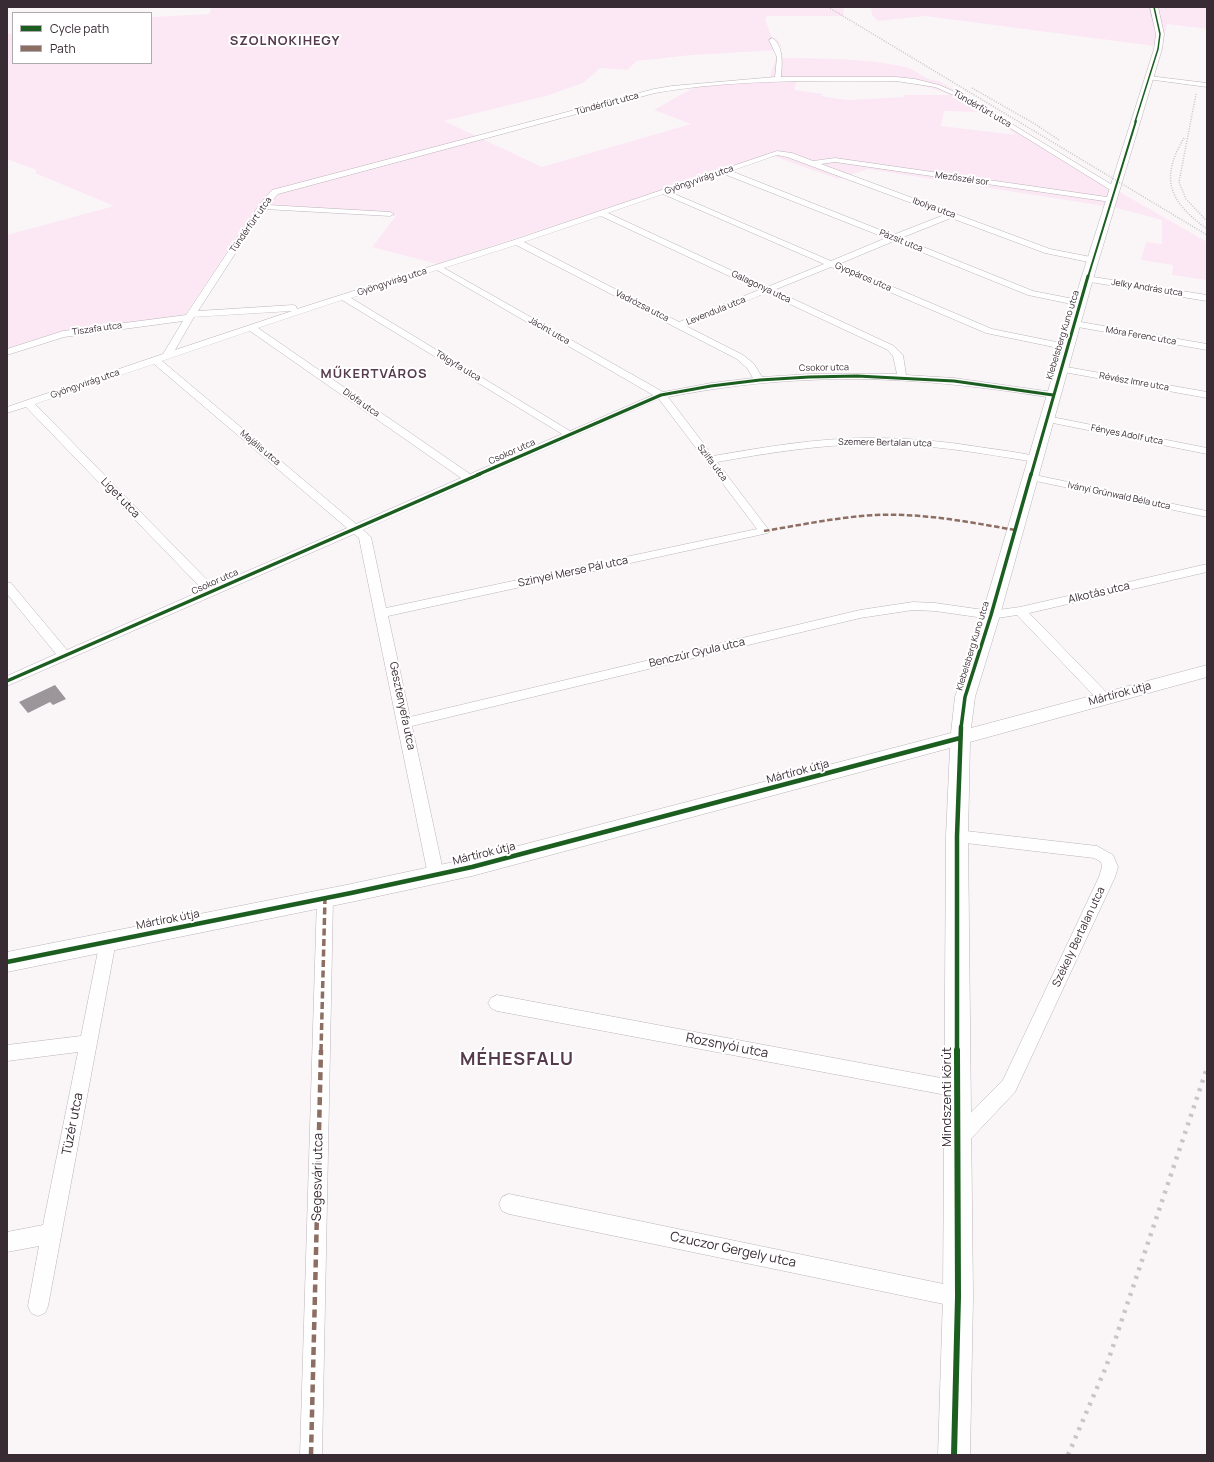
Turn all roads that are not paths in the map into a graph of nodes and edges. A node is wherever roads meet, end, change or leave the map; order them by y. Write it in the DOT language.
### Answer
graph roads {
  1 [pos="1154,7"];
  2 [pos="772,40"];
  3 [pos="1148,78"];
  4 [pos="778,79"];
  5 [pos="1207,85"];
  6 [pos="777,154"];
  7 [pos="812,163"];
  8 [pos="724,171"];
  9 [pos="664,192"];
  10 [pos="1113,195"];
  11 [pos="262,207"];
  12 [pos="601,213"];
  13 [pos="390,214"];
  14 [pos="951,215"];
  15 [pos="894,238"];
  16 [pos="517,242"];
  17 [pos="1093,260"];
  18 [pos="831,264"];
  19 [pos="437,267"];
  20 [pos="1087,279"];
  21 [pos="767,290"];
  22 [pos="345,298"];
  23 [pos="1207,298"];
  24 [pos="1081,302"];
  25 [pos="312,307"];
  26 [pos="190,315"];
  27 [pos="1075,324"];
  28 [pos="680,325"];
  29 [pos="252,328"];
  30 [pos="1068,347"];
  31 [pos="1207,347"];
  32 [pos="7,352"];
  33 [pos="167,356"];
  34 [pos="155,360"];
  35 [pos="1061,369"];
  36 [pos="902,377"];
  37 [pos="759,380"];
  38 [pos="661,395"];
  39 [pos="1053,395"];
  40 [pos="1207,395"];
  41 [pos="28,403"];
  42 [pos="7,410"];
  43 [pos="1047,420"];
  44 [pos="570,435"];
  45 [pos="1207,451"];
  46 [pos="1035,458"];
  47 [pos="710,460"];
  48 [pos="1030,477"];
  49 [pos="470,479"];
  50 [pos="1207,514"];
  51 [pos="764,531"];
  52 [pos="361,533"];
  53 [pos="1207,568"];
  54 [pos="7,586"];
  55 [pos="212,592"];
  56 [pos="1020,611"];
  57 [pos="382,613"];
  58 [pos="991,615"];
  59 [pos="66,656"];
  60 [pos="1207,671"];
  61 [pos="7,681"];
  62 [pos="1104,698"];
  63 [pos="405,723"];
  64 [pos="960,738"];
  65 [pos="957,836"];
  66 [pos="436,875"];
  67 [pos="325,898"];
  68 [pos="108,941"];
  69 [pos="7,962"];
  70 [pos="497,1003"];
  71 [pos="88,1043"];
  72 [pos="7,1053"];
  73 [pos="957,1089"];
  74 [pos="957,1139"];
  75 [pos="509,1204"];
  76 [pos="52,1234"];
  77 [pos="7,1242"];
  78 [pos="958,1296"];
  79 [pos="38,1306"];
  80 [pos="311,1455"];
  81 [pos="954,1455"];
  1 -- 3 [label="street, Klebelsberg Kuno utca"];
  2 -- 4 [label="street"];
  3 -- 5 [label="street"];
  3 -- 10 [label="street, Klebelsberg Kuno utca"];
  4 -- 10 [label="street, Tündérfürt utca"];
  4 -- 11 [label="street, Tündérfürt utca"];
  6 -- 7 [label="street, Ibolya utca"];
  6 -- 8 [label="street, Gyöngyvirág utca"];
  7 -- 10 [label="street, Mezőszél sor"];
  7 -- 14 [label="street, Ibolya utca"];
  8 -- 9 [label="street, Gyöngyvirág utca"];
  8 -- 15 [label="street, Pázsit utca"];
  9 -- 12 [label="street, Gyöngyvirág utca"];
  9 -- 18 [label="street, Gyopáros utca"];
  10 -- 17 [label="street, Klebelsberg Kuno utca"];
  11 -- 13 [label="street"];
  11 -- 26 [label="street, Tündérfürt utca"];
  12 -- 16 [label="street, Gyöngyvirág utca"];
  12 -- 21 [label="street, Galagonya utca"];
  14 -- 15 [label="street, Levendula utca"];
  14 -- 17 [label="street, Ibolya utca"];
  15 -- 18 [label="street, Levendula utca"];
  15 -- 24 [label="street, Pázsit utca"];
  16 -- 19 [label="street, Gyöngyvirág utca"];
  16 -- 28 [label="street, Vadrózsa utca"];
  17 -- 20 [label="street, Klebelsberg Kuno utca"];
  18 -- 21 [label="street, Levendula utca"];
  18 -- 30 [label="street, Gyopáros utca"];
  19 -- 22 [label="street, Gyöngyvirág utca"];
  19 -- 38 [label="street, Jácint utca"];
  20 -- 23 [label="street, Jelky András utca"];
  20 -- 24 [label="street, Klebelsberg Kuno utca"];
  21 -- 28 [label="street, Levendula utca"];
  21 -- 36 [label="street, Galagonya utca"];
  22 -- 25 [label="street, Gyöngyvirág utca"];
  22 -- 44 [label="street, Tölgyfa utca"];
  24 -- 27 [label="street, Klebelsberg Kuno utca"];
  25 -- 26 [label="street, Tiszafa utca"];
  25 -- 29 [label="street, Gyöngyvirág utca"];
  26 -- 32 [label="street, Tiszafa utca"];
  26 -- 33 [label="street, Tündérfürt utca"];
  27 -- 30 [label="street, Klebelsberg Kuno utca"];
  27 -- 31 [label="street, Móra Ferenc utca"];
  28 -- 37 [label="street, Vadrózsa utca"];
  29 -- 33 [label="street, Gyöngyvirág utca"];
  29 -- 49 [label="street, Diófa utca"];
  30 -- 35 [label="street, Klebelsberg Kuno utca"];
  33 -- 34 [label="street, Gyöngyvirág utca"];
  34 -- 41 [label="street, Gyöngyvirág utca"];
  34 -- 52 [label="street, Majális utca"];
  35 -- 39 [label="street, Klebelsberg Kuno utca"];
  35 -- 40 [label="street, Révész Imre utca"];
  36 -- 37 [label="street, Csokor utca"];
  36 -- 39 [label="street, Csokor utca"];
  37 -- 38 [label="street, Csokor utca"];
  38 -- 44 [label="street, Csokor utca"];
  38 -- 47 [label="street, Szilfa utca"];
  39 -- 43 [label="street, Klebelsberg Kuno utca"];
  41 -- 42 [label="street, Gyöngyvirág utca"];
  41 -- 55 [label="street, Liget utca"];
  43 -- 45 [label="street, Fényes Adolf utca"];
  43 -- 46 [label="street, Klebelsberg Kuno utca"];
  44 -- 49 [label="street, Csokor utca"];
  46 -- 47 [label="street, Szemere Bertalan utca"];
  46 -- 48 [label="street, Klebelsberg Kuno utca"];
  47 -- 51 [label="street, Szilfa utca"];
  48 -- 50 [label="street, Iványi Grünwald Béla utca"];
  48 -- 58 [label="street, Klebelsberg Kuno utca"];
  49 -- 52 [label="street, Csokor utca"];
  51 -- 57 [label="street, Szinyei Merse Pál utca"];
  52 -- 55 [label="street, Csokor utca"];
  52 -- 57 [label="street, Gesztenyefa utca"];
  53 -- 56 [label="street, Alkotás utca"];
  54 -- 59 [label="street"];
  55 -- 59 [label="street, Csokor utca"];
  56 -- 58 [label="street, Alkotás utca"];
  56 -- 62 [label="street"];
  57 -- 63 [label="street, Gesztenyefa utca"];
  58 -- 63 [label="street, Benczúr Gyula utca"];
  58 -- 64 [label="street, Klebelsberg Kuno utca"];
  59 -- 61 [label="street, Csokor utca"];
  60 -- 62 [label="street, Mártírok útja"];
  62 -- 64 [label="street, Mártírok útja"];
  63 -- 66 [label="street, Gesztenyefa utca"];
  64 -- 65 [label="street, Mindszenti körút"];
  64 -- 66 [label="street, Mártírok útja"];
  65 -- 73 [label="street, Mindszenti körút"];
  65 -- 74 [label="street, Székely Bertalan utca"];
  66 -- 67 [label="street, Mártírok útja"];
  67 -- 68 [label="street, Mártírok útja"];
  67 -- 80 [label="street, Segesvári utca"];
  68 -- 69 [label="street, Mártírok útja"];
  68 -- 71 [label="street, Tüzér utca"];
  70 -- 73 [label="street, Rozsnyói utca"];
  71 -- 72 [label="street"];
  71 -- 76 [label="street, Tüzér utca"];
  73 -- 74 [label="street, Mindszenti körút"];
  74 -- 78 [label="street, Mindszenti körút"];
  75 -- 78 [label="street, Czuczor Gergely utca"];
  76 -- 77 [label="street"];
  76 -- 79 [label="street, Tüzér utca"];
  78 -- 81 [label="street, Mindszenti körút"];
}
